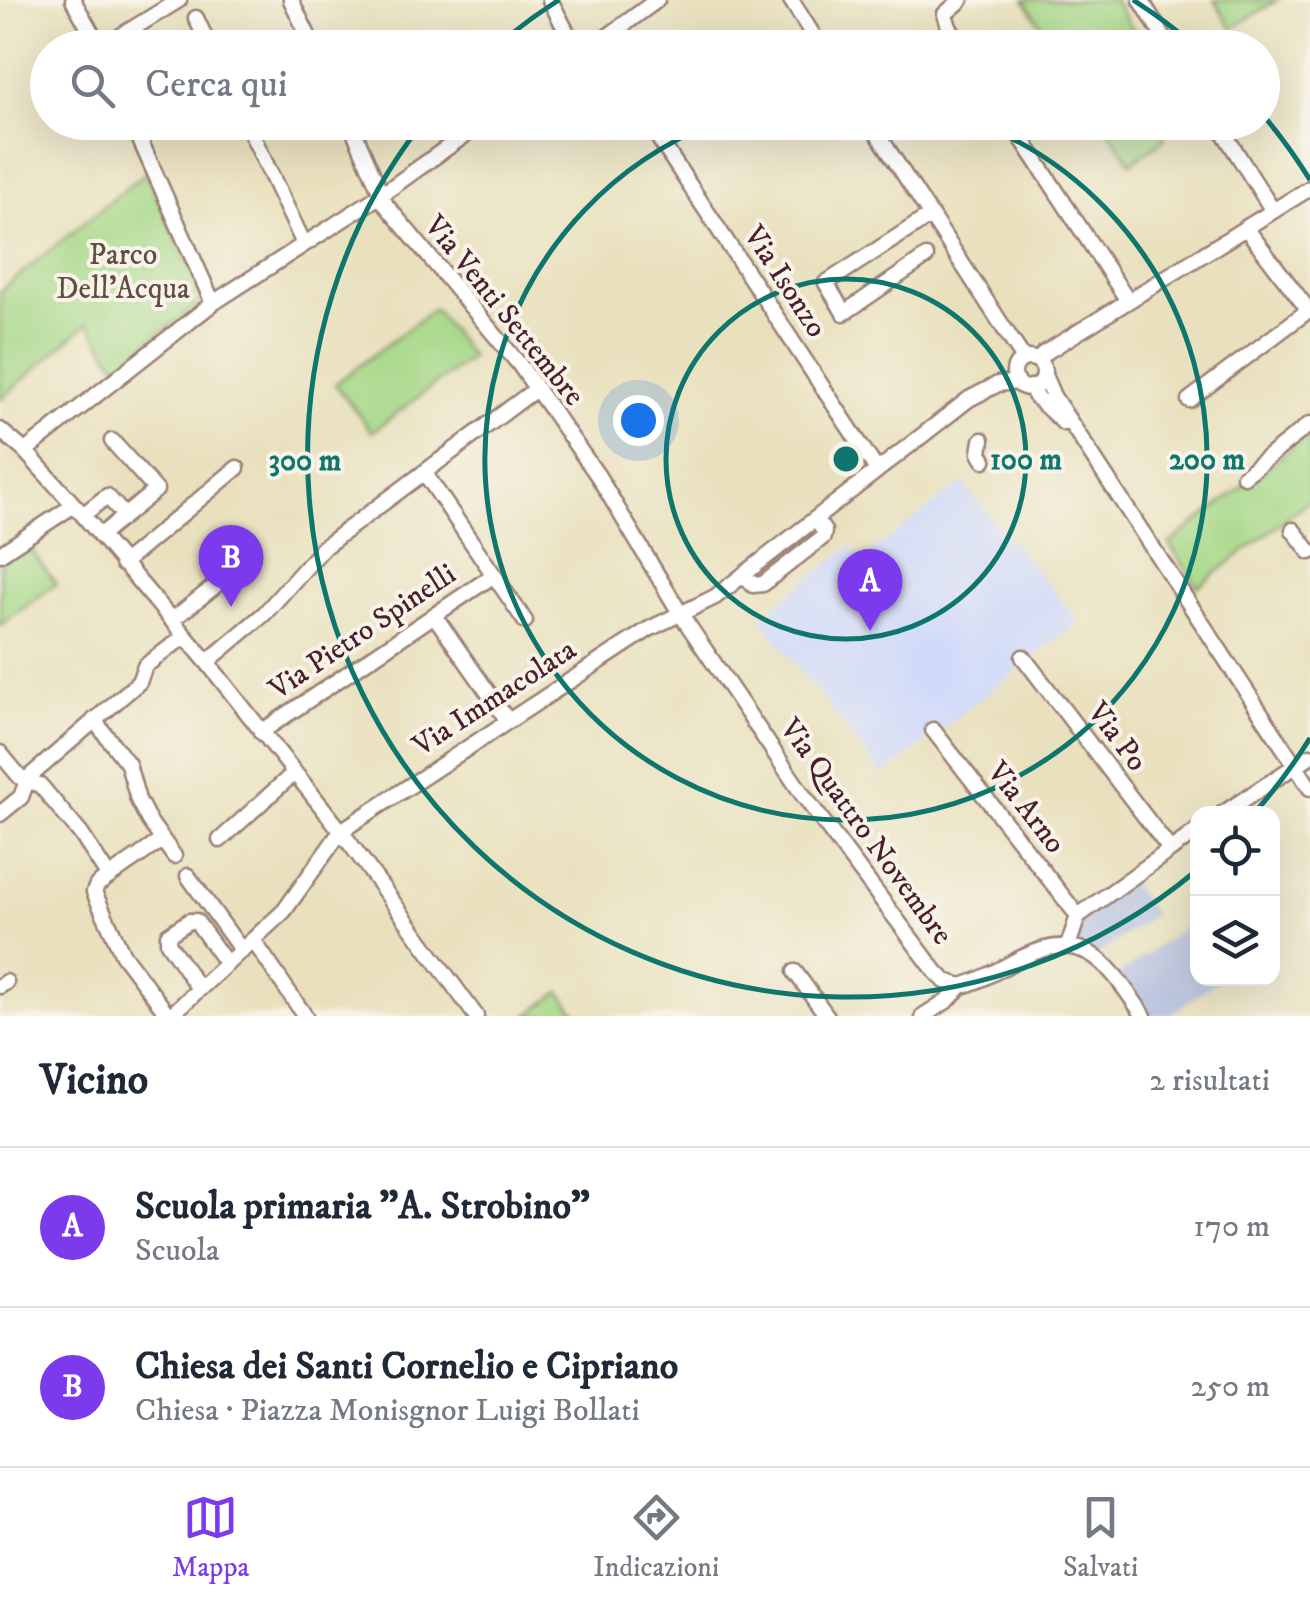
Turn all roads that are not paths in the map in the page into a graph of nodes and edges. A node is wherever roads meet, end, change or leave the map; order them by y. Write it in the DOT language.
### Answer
graph roads {
  1 [pos="73,0"];
  2 [pos="179,0"];
  3 [pos="292,0"];
  4 [pos="550,0"];
  5 [pos="657,0"];
  6 [pos="961,0"];
  7 [pos="1140,0"];
  8 [pos="792,4"];
  9 [pos="196,18"];
  10 [pos="90,30"];
  11 [pos="130,30"];
  12 [pos="202,30"];
  13 [pos="306,30"];
  14 [pos="565,30"];
  15 [pos="617,30"];
  16 [pos="809,30"];
  17 [pos="950,30"];
  18 [pos="1159,30"];
  19 [pos="140,140"];
  20 [pos="255,140"];
  21 [pos="358,140"];
  22 [pos="457,140"];
  23 [pos="660,140"];
  24 [pos="882,140"];
  25 [pos="1023,140"];
  26 [pos="1229,140"];
  27 [pos="1310,188"];
  28 [pos="380,194"];
  29 [pos="1273,211"];
  30 [pos="931,215"];
  31 [pos="1246,228"];
  32 [pos="304,244"];
  33 [pos="926,257"];
  34 [pos="1128,301"];
  35 [pos="212,303"];
  36 [pos="1310,311"];
  37 [pos="1036,365"];
  38 [pos="1024,384"];
  39 [pos="536,388"];
  40 [pos="1189,400"];
  41 [pos="1310,424"];
  42 [pos="0,430"];
  43 [pos="1080,437"];
  44 [pos="982,440"];
  45 [pos="112,441"];
  46 [pos="25,452"];
  47 [pos="984,460"];
  48 [pos="237,468"];
  49 [pos="877,470"];
  50 [pos="424,472"];
  51 [pos="1244,476"];
  52 [pos="78,510"];
  53 [pos="124,516"];
  54 [pos="1293,530"];
  55 [pos="100,536"];
  56 [pos="1310,552"];
  57 [pos="0,554"];
  58 [pos="122,564"];
  59 [pos="229,575"];
  60 [pos="494,575"];
  61 [pos="680,612"];
  62 [pos="434,615"];
  63 [pos="172,620"];
  64 [pos="525,620"];
  65 [pos="186,636"];
  66 [pos="1023,657"];
  67 [pos="207,662"];
  68 [pos="94,720"];
  69 [pos="508,721"];
  70 [pos="933,730"];
  71 [pos="261,732"];
  72 [pos="0,753"];
  73 [pos="1310,756"];
  74 [pos="1294,766"];
  75 [pos="294,774"];
  76 [pos="28,778"];
  77 [pos="1310,788"];
  78 [pos="1234,806"];
  79 [pos="0,814"];
  80 [pos="341,832"];
  81 [pos="1190,835"];
  82 [pos="162,840"];
  83 [pos="220,840"];
  84 [pos="1169,848"];
  85 [pos="174,856"];
  86 [pos="188,876"];
  87 [pos="109,877"];
  88 [pos="1078,916"];
  89 [pos="248,946"];
  90 [pos="1068,946"];
  91 [pos="227,964"];
  92 [pos="796,972"];
  93 [pos="961,986"];
  94 [pos="199,989"];
  95 [pos="169,1016"];
  96 [pos="305,1016"];
  97 [pos="476,1016"];
  98 [pos="827,1016"];
  99 [pos="923,1016"];
  100 [pos="1144,1016"];
  1 -- 10 [label="street"];
  2 -- 11 [label="street"];
  3 -- 13 [label="street"];
  4 -- 14 [label="street"];
  5 -- 15 [label="street"];
  6 -- 17 [label="street"];
  7 -- 18 [label="street"];
  8 -- 16 [label="street"];
  9 -- 12 [label="street"];
  19 -- 35 [label="street"];
  20 -- 32 [label="street"];
  21 -- 28 [label="street, Via Venti Settembre"];
  22 -- 28 [label="street"];
  23 -- 49 [label="street, Via Isonzo"];
  24 -- 30 [label="street"];
  25 -- 34 [label="street"];
  26 -- 29 [label="street"];
  27 -- 29 [label="street"];
  28 -- 32 [label="street"];
  28 -- 39 [label="street, Via Venti Settembre"];
  29 -- 31 [label="street"];
  30 -- 33 [label="street"];
  30 -- 37 [label="street"];
  31 -- 34 [label="street"];
  31 -- 36 [label="street"];
  32 -- 35 [label="street"];
  34 -- 37 [label="street"];
  35 -- 46 [label="street"];
  36 -- 40 [label="street"];
  37 -- 38 [label="street"];
  37 -- 38 [label="street"];
  37 -- 43 [label="street"];
  38 -- 43 [label="street"];
  38 -- 49 [label="street, Via Immacolata"];
  39 -- 50 [label="street"];
  39 -- 61 [label="street, Via Venti Settembre"];
  41 -- 51 [label="street"];
  42 -- 46 [label="street"];
  43 -- 74 [label="street"];
  44 -- 47 [label="street"];
  45 -- 53 [label="street"];
  46 -- 52 [label="street"];
  48 -- 58 [label="street"];
  49 -- 61 [label="street, Via Immacolata"];
  50 -- 60 [label="street"];
  50 -- 67 [label="street"];
  52 -- 53 [label="street"];
  52 -- 55 [label="street"];
  52 -- 57 [label="street"];
  53 -- 55 [label="street"];
  54 -- 56 [label="street"];
  55 -- 58 [label="street"];
  58 -- 63 [label="street"];
  59 -- 63 [label="street"];
  60 -- 62 [label="street, Via Pietro Spinelli"];
  60 -- 64 [label="street"];
  61 -- 69 [label="street, Via Immacolata"];
  61 -- 93 [label="street, Via Quattro Novembre"];
  62 -- 69 [label="street"];
  62 -- 71 [label="street, Via Pietro Spinelli"];
  63 -- 65 [label="street"];
  65 -- 67 [label="street"];
  65 -- 68 [label="street"];
  66 -- 84 [label="street, Via Po"];
  67 -- 71 [label="street"];
  68 -- 76 [label="street"];
  68 -- 82 [label="street"];
  69 -- 80 [label="street, Via Immacolata"];
  70 -- 88 [label="street, Via Arno"];
  71 -- 75 [label="street"];
  72 -- 76 [label="street"];
  73 -- 74 [label="street"];
  74 -- 77 [label="street"];
  74 -- 78 [label="street"];
  75 -- 80 [label="street"];
  75 -- 83 [label="street"];
  76 -- 79 [label="street"];
  76 -- 87 [label="street"];
  80 -- 89 [label="street"];
  80 -- 97 [label="street"];
  81 -- 84 [label="street"];
  82 -- 85 [label="street"];
  82 -- 87 [label="street"];
  84 -- 88 [label="street"];
  86 -- 89 [label="street"];
  87 -- 95 [label="street"];
  88 -- 90 [label="street"];
  89 -- 91 [label="street"];
  89 -- 96 [label="street"];
  90 -- 93 [label="street"];
  90 -- 100 [label="street"];
  91 -- 94 [label="street"];
  91 -- 94 [label="street"];
  92 -- 98 [label="street"];
  93 -- 99 [label="street"];
  94 -- 95 [label="street"];
}
